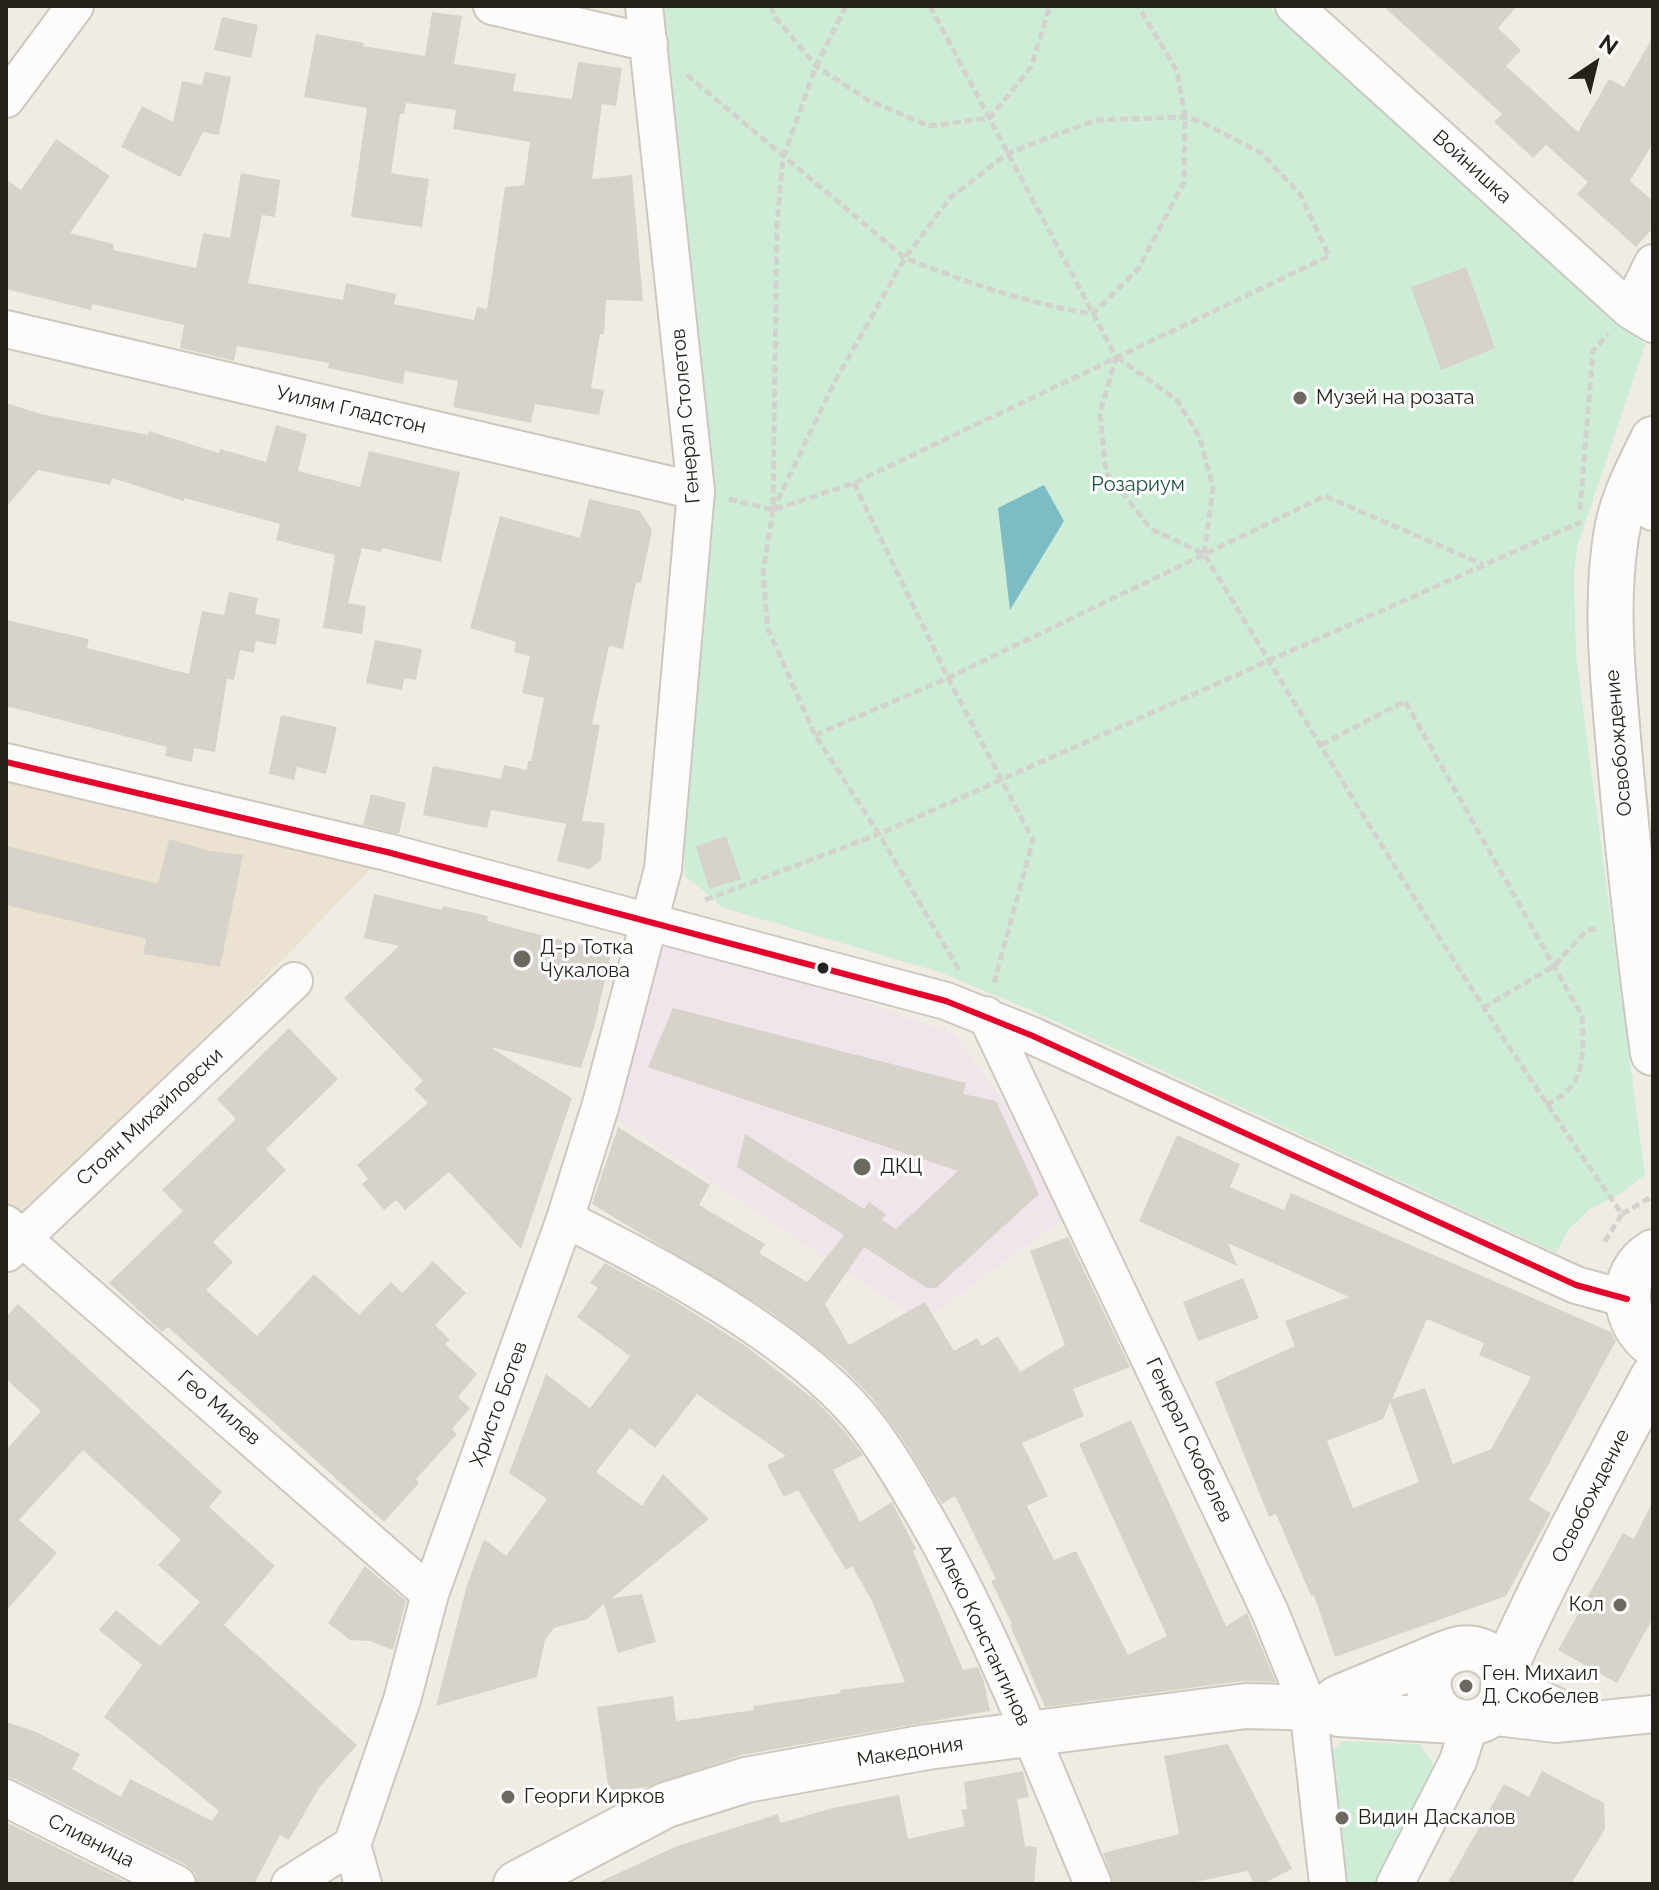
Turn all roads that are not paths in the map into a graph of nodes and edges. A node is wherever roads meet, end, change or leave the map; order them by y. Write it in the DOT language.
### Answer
graph roads {
  1 [pos="75,6"];
  2 [pos="492,6"];
  3 [pos="644,6"];
  4 [pos="1294,6"];
  5 [pos="649,43"];
  6 [pos="6,99"];
  7 [pos="1653,263"];
  8 [pos="1642,317"];
  9 [pos="6,329"];
  10 [pos="1653,439"];
  11 [pos="696,491"];
  12 [pos="1618,516"];
  13 [pos="6,762"];
  14 [pos="649,921"];
  15 [pos="294,981"];
  16 [pos="986,1015"];
  17 [pos="1653,1053"];
  18 [pos="565,1219"];
  19 [pos="12,1238"];
  20 [pos="1653,1252"];
  21 [pos="1627,1299"];
  22 [pos="1653,1345"];
  23 [pos="1653,1377"];
  24 [pos="430,1594"];
  25 [pos="1529,1615"];
  26 [pos="1458,1650"];
  27 [pos="1484,1703"];
  28 [pos="1317,1707"];
  29 [pos="1653,1714"];
  30 [pos="1030,1735"];
  31 [pos="6,1798"];
  32 [pos="352,1845"];
  33 [pos="177,1884"];
  34 [pos="290,1884"];
  35 [pos="363,1884"];
  36 [pos="516,1884"];
  37 [pos="1093,1884"];
  38 [pos="1328,1884"];
  39 [pos="1395,1884"];
  1 -- 6 [label="street"];
  2 -- 5 [label="street"];
  3 -- 5 [label="street, Генерал Столетов"];
  4 -- 8 [label="street, Войнишка"];
  5 -- 11 [label="street, Генерал Столетов"];
  7 -- 8 [label="street"];
  9 -- 11 [label="street, Уилям Гладстон"];
  10 -- 12 [label="main road, Освобождение"];
  11 -- 14 [label="street, Генерал Столетов"];
  12 -- 17 [label="main road, Освобождение"];
  13 -- 14 [label="street"];
  14 -- 16 [label="street"];
  14 -- 18 [label="street, Христо Ботев"];
  15 -- 19 [label="street, Стоян Михайловски"];
  16 -- 21 [label="street"];
  16 -- 28 [label="street, Генерал Скобелев"];
  18 -- 24 [label="street, Христо Ботев"];
  18 -- 30 [label="street, Алеко Константинов"];
  19 -- 24 [label="street, Гео Милев"];
  20 -- 21 [label="main road"];
  21 -- 22 [label="main road"];
  23 -- 25 [label="main road, Освобождение"];
  24 -- 32 [label="street, Христо Ботев"];
  25 -- 26 [label="main road"];
  25 -- 27 [label="main road, Освобождение"];
  26 -- 27 [label="main road"];
  26 -- 27 [label="main road"];
  26 -- 28 [label="main road, Македония"];
  27 -- 28 [label="main road, Македония"];
  27 -- 29 [label="street, Македония"];
  27 -- 39 [label="street"];
  28 -- 30 [label="main road, Македония"];
  28 -- 38 [label="street, Генерал Скобелев"];
  30 -- 36 [label="main road, Македония"];
  30 -- 37 [label="street, Алеко Константинов"];
  31 -- 33 [label="street, Сливница"];
  32 -- 34 [label="street"];
  32 -- 35 [label="street"];
}
